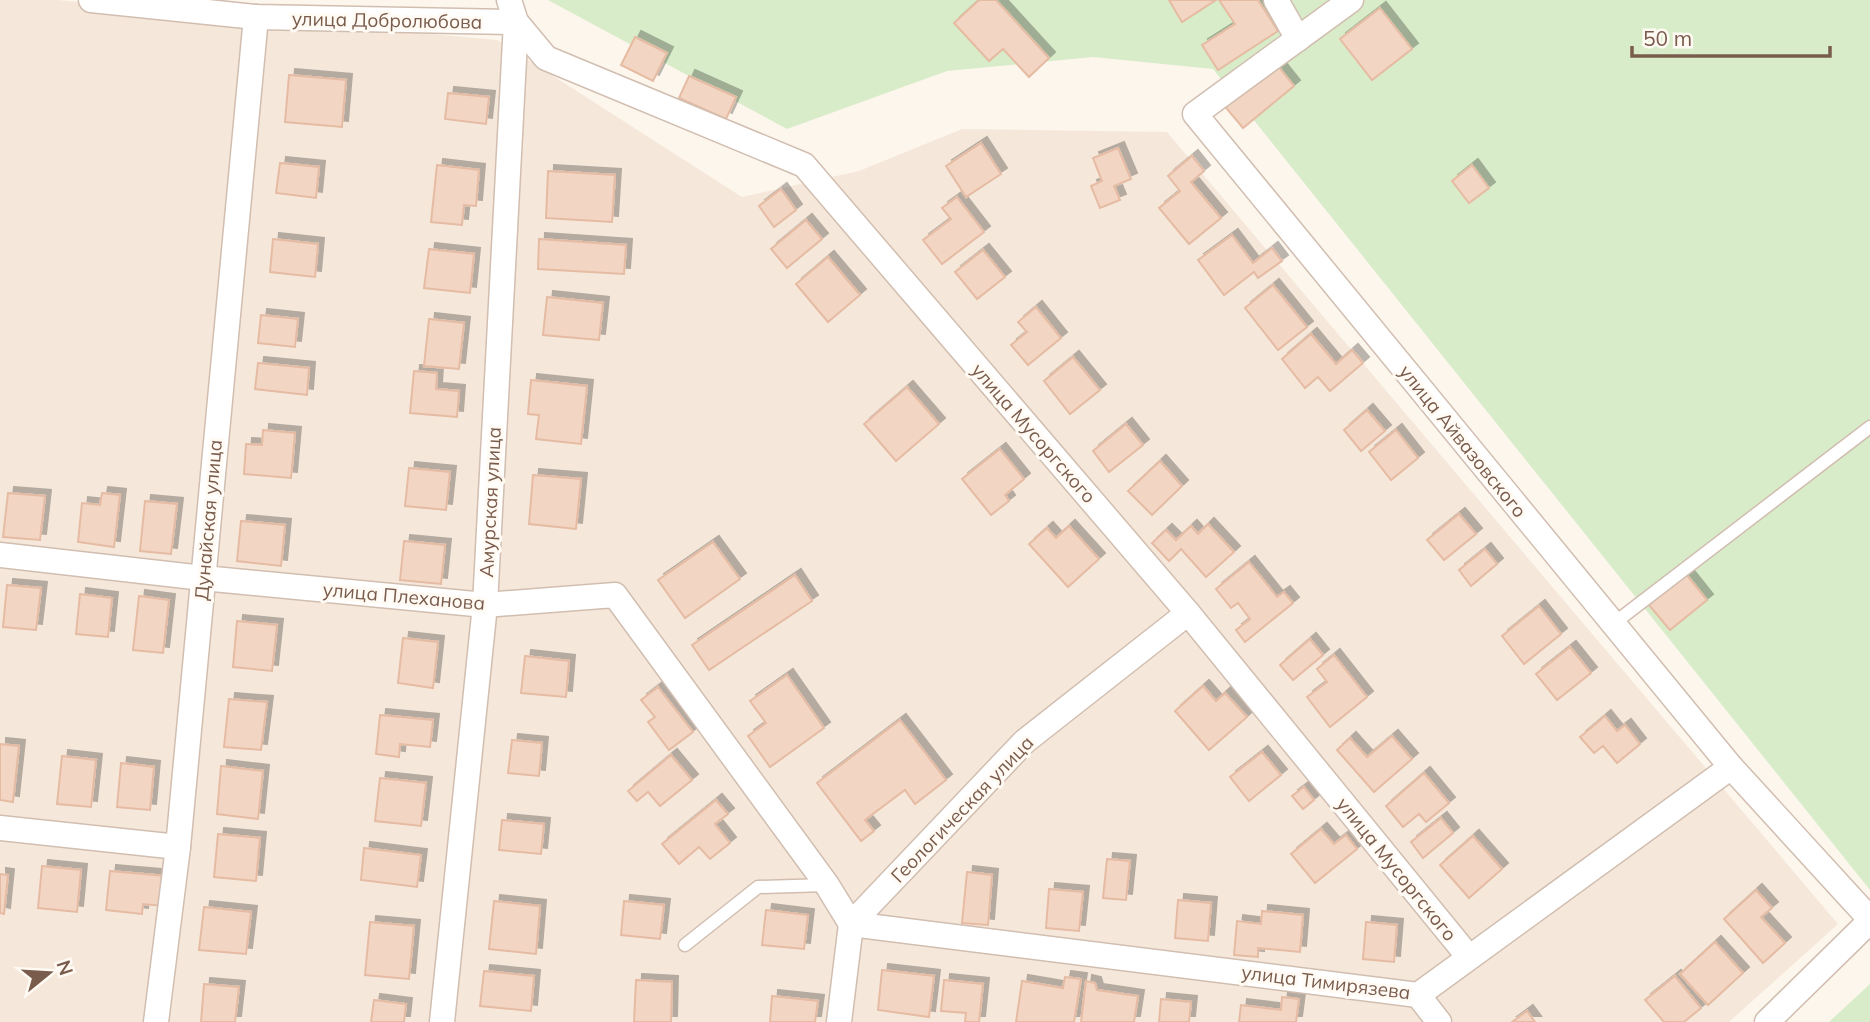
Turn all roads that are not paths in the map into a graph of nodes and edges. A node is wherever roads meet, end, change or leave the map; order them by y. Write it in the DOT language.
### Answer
graph roads {
  1 [pos="91,0"];
  2 [pos="1276,0"];
  3 [pos="1351,0"];
  4 [pos="514,6"];
  5 [pos="256,17"];
  6 [pos="1298,39"];
  7 [pos="1870,427"];
  8 [pos="0,555"];
  9 [pos="203,578"];
  10 [pos="485,605"];
  11 [pos="1188,613"];
  12 [pos="1613,624"];
  13 [pos="1731,767"];
  14 [pos="0,828"];
  15 [pos="177,847"];
  16 [pos="827,885"];
  17 [pos="1870,920"];
  18 [pos="851,924"];
  19 [pos="685,945"];
  20 [pos="1468,956"];
  21 [pos="1418,995"];
  22 [pos="156,1022"];
  23 [pos="442,1022"];
  24 [pos="839,1022"];
  25 [pos="1439,1022"];
  26 [pos="1767,1022"];
  1 -- 5 [label="street, улица Добролюбова"];
  2 -- 6 [label="street"];
  3 -- 6 [label="street"];
  4 -- 5 [label="street, улица Добролюбова"];
  4 -- 10 [label="street, Амурская улица"];
  4 -- 11 [label="street, улица Мусоргского"];
  5 -- 9 [label="street, Дунайская улица"];
  6 -- 12 [label="street, улица Айвазовского"];
  7 -- 12 [label="lane"];
  8 -- 9 [label="street, улица Плеханова"];
  9 -- 10 [label="street, улица Плеханова"];
  9 -- 15 [label="street, Дунайская улица"];
  10 -- 16 [label="street, улица Плеханова"];
  10 -- 23 [label="street, Амурская улица"];
  11 -- 18 [label="street, Геологическая улица"];
  11 -- 20 [label="street, улица Мусоргского"];
  12 -- 13 [label="street, улица Айвазовского"];
  13 -- 17 [label="street, улица Айвазовского"];
  13 -- 20 [label="street, улица Тимирязева"];
  14 -- 15 [label="street"];
  15 -- 22 [label="street, Дунайская улица"];
  16 -- 18 [label="street, улица Плеханова"];
  16 -- 19 [label="lane"];
  17 -- 26 [label="street"];
  18 -- 21 [label="street, улица Тимирязева"];
  18 -- 24 [label="street"];
  20 -- 21 [label="street, улица Тимирязева"];
  21 -- 25 [label="street"];
}
